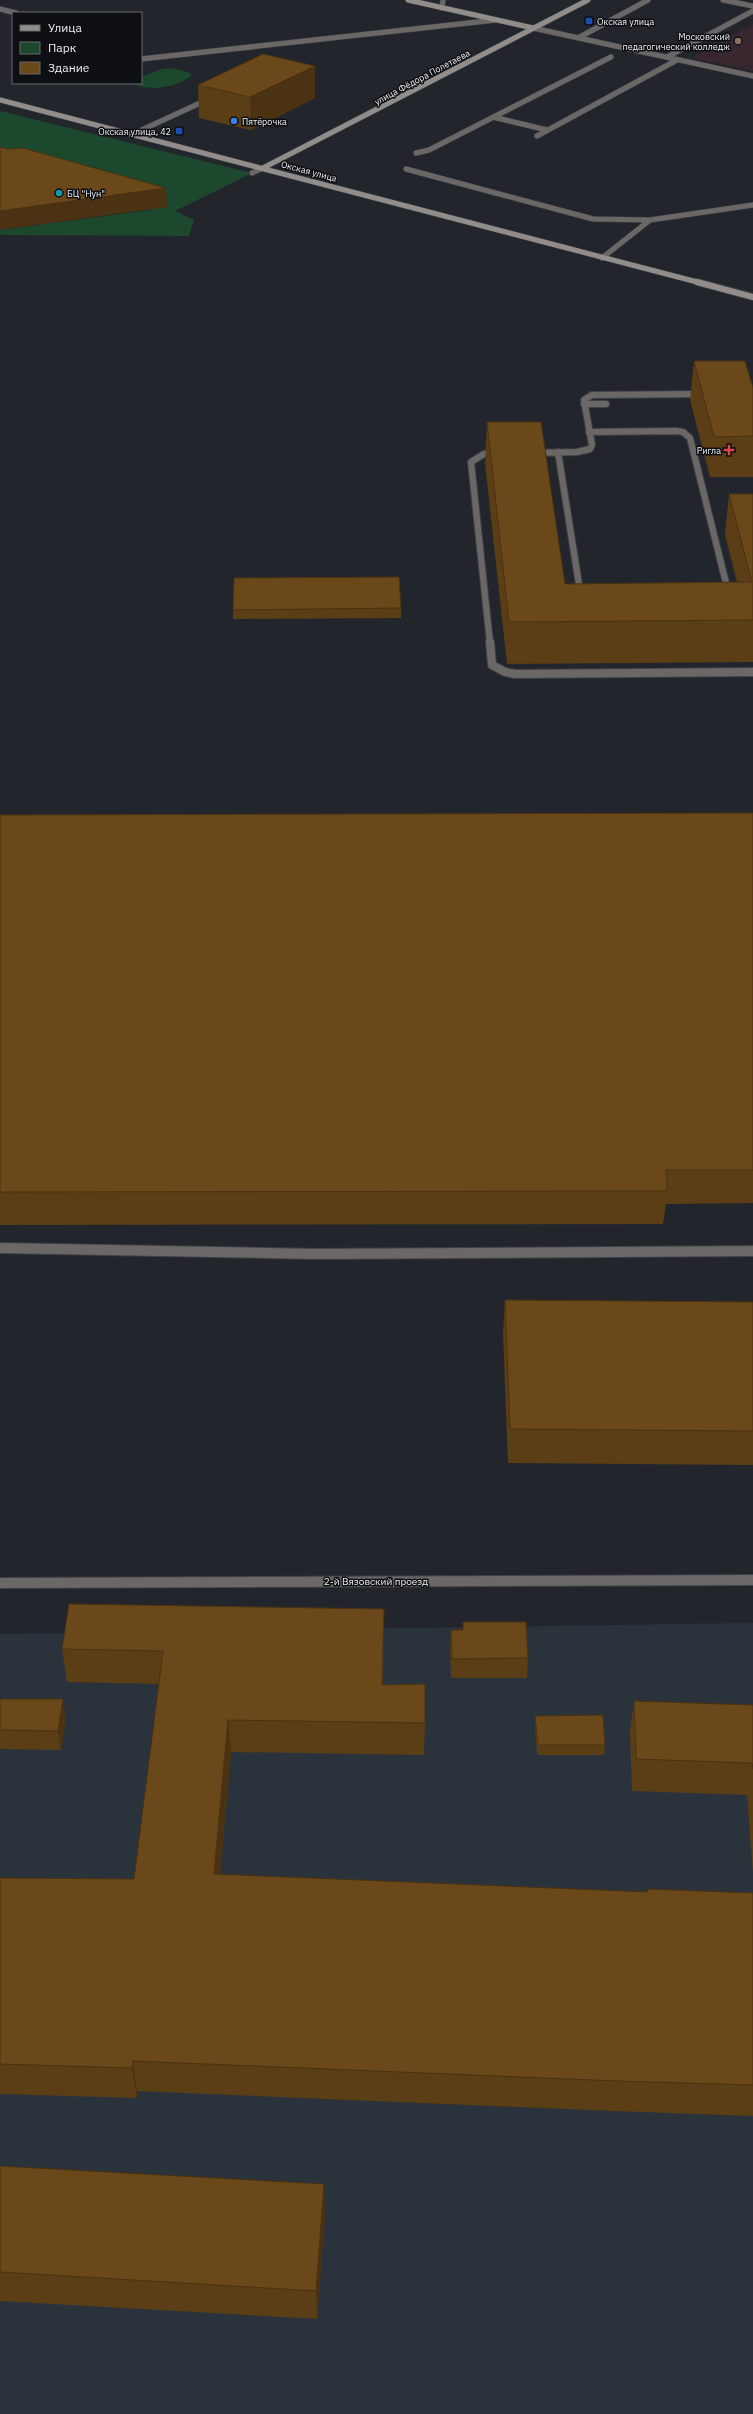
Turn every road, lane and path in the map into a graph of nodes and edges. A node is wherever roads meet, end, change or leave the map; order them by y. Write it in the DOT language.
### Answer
graph roads {
  1 [pos="408,0"];
  2 [pos="443,0"];
  3 [pos="588,0"];
  4 [pos="648,0"];
  5 [pos="724,0"];
  6 [pos="753,6"];
  7 [pos="442,8"];
  8 [pos="0,9"];
  9 [pos="753,11"];
  10 [pos="12,12"];
  11 [pos="496,20"];
  12 [pos="533,28"];
  13 [pos="578,38"];
  14 [pos="274,44"];
  15 [pos="265,52"];
  16 [pos="611,57"];
  17 [pos="667,58"];
  18 [pos="142,59"];
  19 [pos="677,60"];
  20 [pos="753,76"];
  21 [pos="217,95"];
  22 [pos="0,100"];
  23 [pos="494,117"];
  24 [pos="547,130"];
  25 [pos="133,134"];
  26 [pos="537,136"];
  27 [pos="416,153"];
  28 [pos="263,168"];
  29 [pos="406,170"];
  30 [pos="252,173"];
  31 [pos="753,205"];
  32 [pos="650,220"];
  33 [pos="602,258"];
  34 [pos="753,297"];
  35 [pos="714,394"];
  36 [pos="584,404"];
  37 [pos="606,404"];
  38 [pos="589,432"];
  39 [pos="558,452"];
  40 [pos="504,453"];
  41 [pos="527,453"];
  42 [pos="730,600"];
  43 [pos="583,609"];
  44 [pos="753,672"];
  45 [pos="0,1248"];
  46 [pos="753,1251"];
  47 [pos="753,1580"];
  48 [pos="0,1582"];
  1 -- 7 [label="main road"];
  2 -- 7 [label="street"];
  3 -- 12 [label="main road, улица Фёдора Полетаева"];
  4 -- 13 [label="street"];
  5 -- 6 [label="street"];
  7 -- 11 [label="main road"];
  8 -- 10 [label="street"];
  9 -- 17 [label="street"];
  11 -- 12 [label="main road"];
  11 -- 14 [label="street"];
  12 -- 13 [label="street"];
  12 -- 28 [label="main road, улица Фёдора Полетаева"];
  13 -- 17 [label="street"];
  14 -- 15 [label="street"];
  14 -- 18 [label="street"];
  16 -- 23 [label="street"];
  17 -- 19 [label="street"];
  19 -- 20 [label="street"];
  19 -- 24 [label="street"];
  21 -- 25 [label="street"];
  22 -- 25 [label="main road, Окская улица"];
  23 -- 24 [label="street"];
  23 -- 27 [label="street"];
  24 -- 26 [label="street"];
  25 -- 28 [label="main road, Окская улица"];
  28 -- 30 [label="street"];
  28 -- 33 [label="main road, Окская улица"];
  29 -- 32 [label="street"];
  31 -- 32 [label="street"];
  32 -- 33 [label="street"];
  33 -- 34 [label="main road, Окская улица"];
  35 -- 36 [label="street"];
  36 -- 37 [label="street"];
  36 -- 38 [label="street"];
  38 -- 39 [label="street"];
  38 -- 42 [label="street"];
  39 -- 41 [label="street"];
  39 -- 43 [label="street"];
  40 -- 44 [label="street"];
  45 -- 46 [label="street"];
  47 -- 48 [label="street, 2-й Вязовский проезд"];
}
